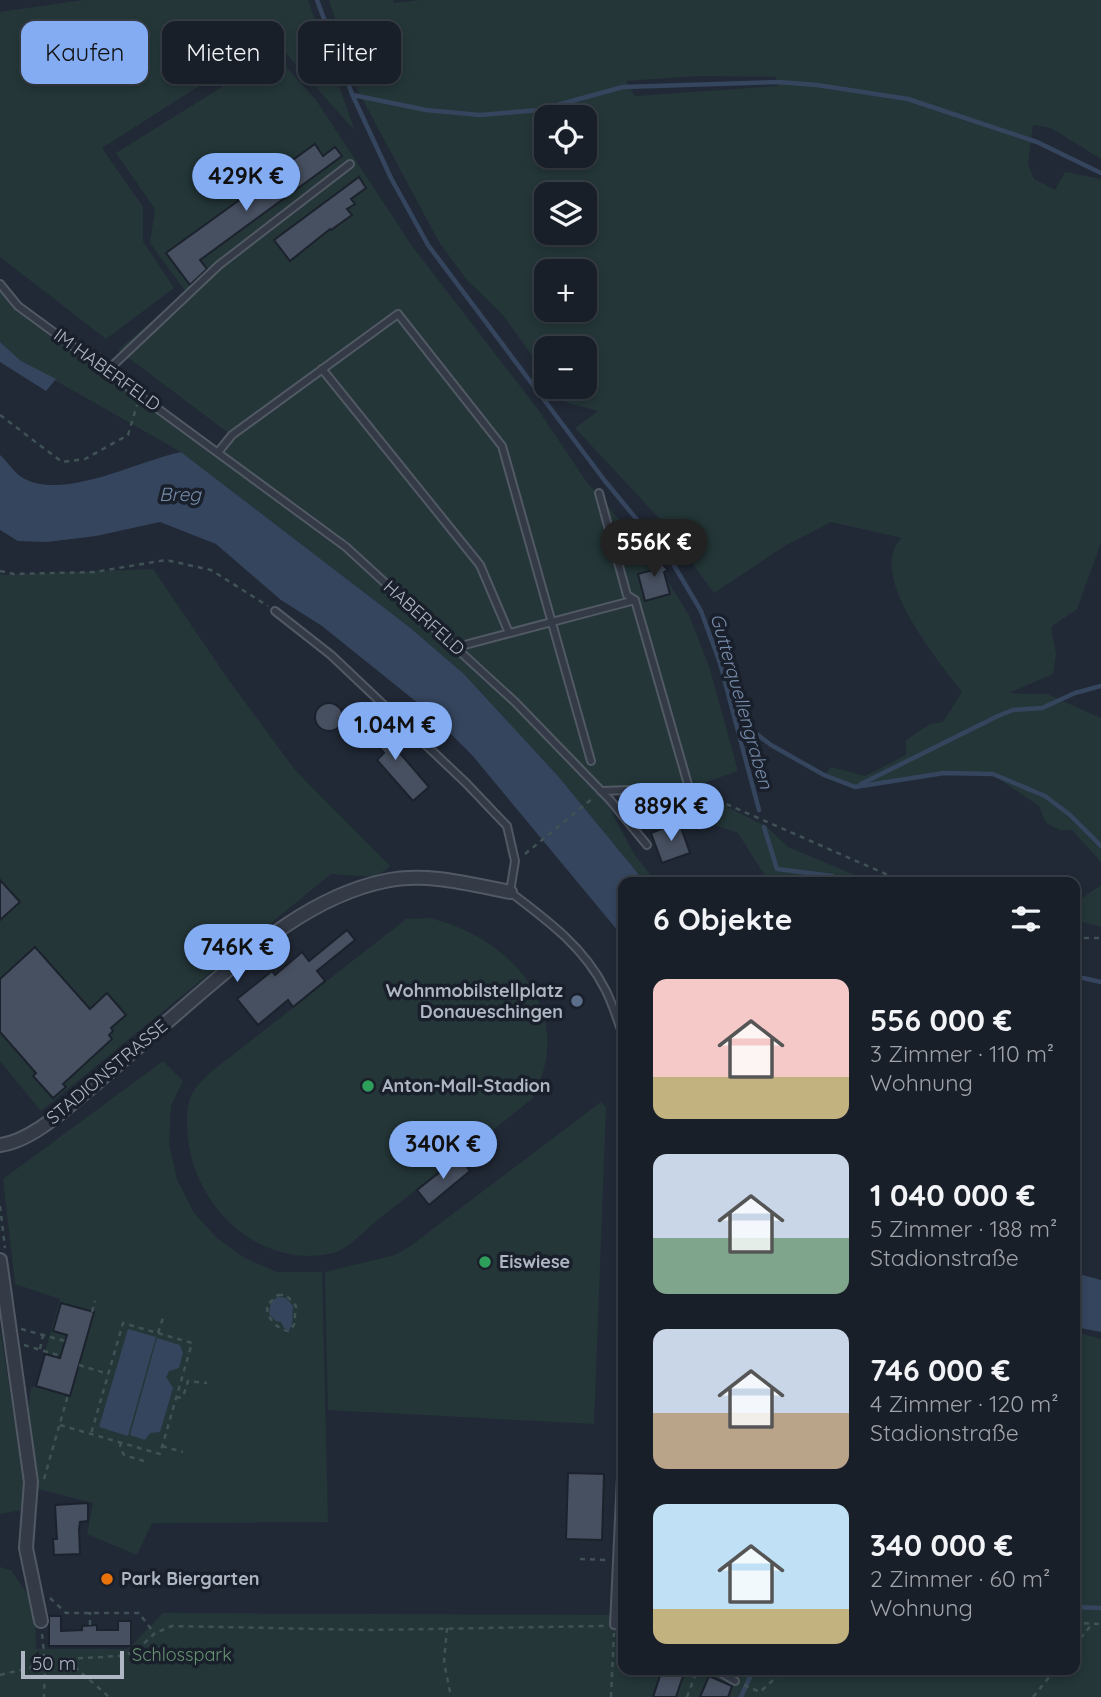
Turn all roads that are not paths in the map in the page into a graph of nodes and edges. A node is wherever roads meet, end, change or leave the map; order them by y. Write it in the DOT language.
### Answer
graph roads {
  1 [pos="350,164"];
  2 [pos="0,284"];
  3 [pos="322,369"];
  4 [pos="107,371"];
  5 [pos="219,451"];
  6 [pos="599,493"];
  7 [pos="635,600"];
  8 [pos="275,611"];
  9 [pos="552,622"];
  10 [pos="509,633"];
  11 [pos="457,647"];
  12 [pos="591,761"];
  13 [pos="598,793"];
  14 [pos="647,845"];
  15 [pos="510,892"];
  16 [pos="618,1022"];
  17 [pos="0,1144"];
  18 [pos="0,1260"];
  19 [pos="618,1539"];
  20 [pos="41,1621"];
  21 [pos="618,1625"];
  22 [pos="725,1675"];
  23 [pos="735,1681"];
  1 -- 4 [label="lane"];
  2 -- 4 [label="lane, IM HABERFELD"];
  3 -- 5 [label="lane"];
  3 -- 9 [label="lane"];
  3 -- 10 [label="lane"];
  4 -- 5 [label="lane, IM HABERFELD"];
  5 -- 11 [label="lane, HABERFELD"];
  6 -- 7 [label="lane"];
  7 -- 9 [label="lane"];
  7 -- 13 [label="lane"];
  8 -- 15 [label="lane"];
  9 -- 10 [label="lane"];
  9 -- 12 [label="lane"];
  10 -- 11 [label="lane"];
  11 -- 13 [label="lane, HABERFELD"];
  13 -- 14 [label="lane, HABERFELD"];
  15 -- 16 [label="lane"];
  15 -- 17 [label="street, STADIONSTRASSE"];
  18 -- 20 [label="street"];
  19 -- 21 [label="lane"];
  22 -- 23 [label="lane"];
}
